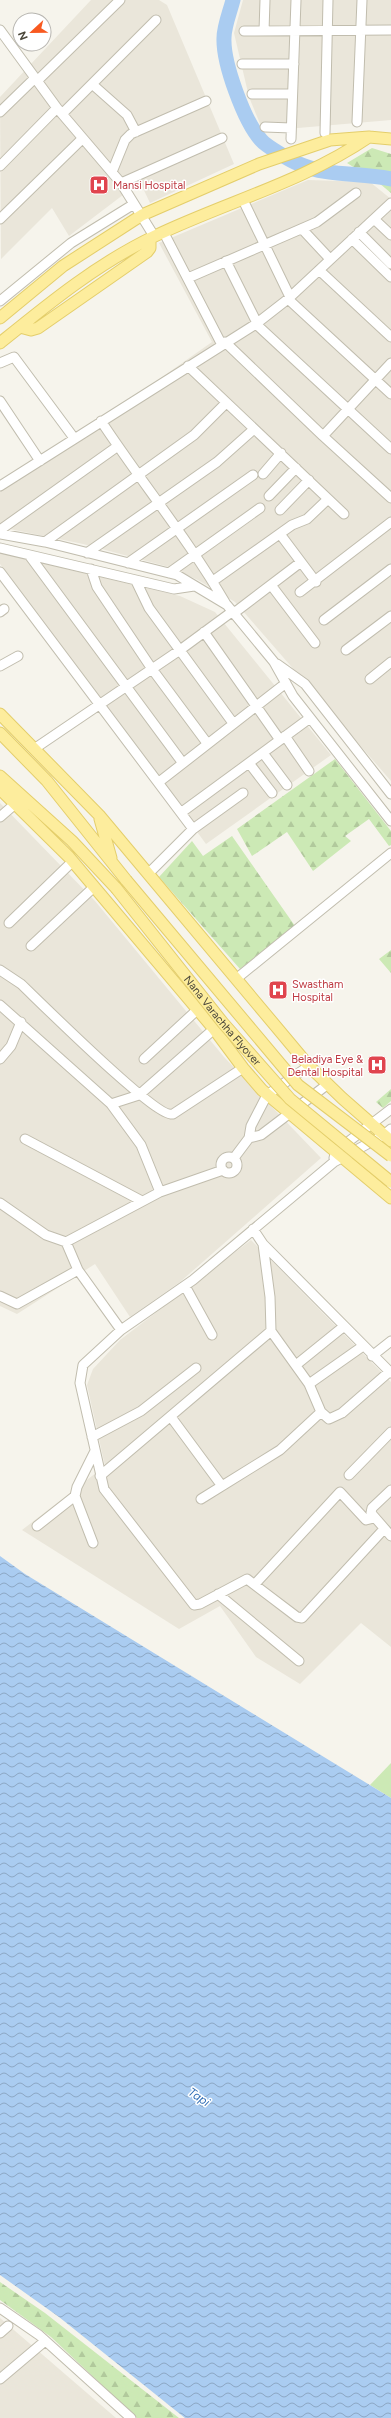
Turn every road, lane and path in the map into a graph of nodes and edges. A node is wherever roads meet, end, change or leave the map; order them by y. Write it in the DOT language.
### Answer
graph roads {
  1 [pos="120,0"];
  2 [pos="265,0"];
  3 [pos="296,0"];
  4 [pos="328,0"];
  5 [pos="362,0"];
  6 [pos="156,20"];
  7 [pos="0,30"];
  8 [pos="295,30"];
  9 [pos="391,30"];
  10 [pos="244,31"];
  11 [pos="264,31"];
  12 [pos="328,31"];
  13 [pos="362,31"];
  14 [pos="7,40"];
  15 [pos="0,46"];
  16 [pos="242,64"];
  17 [pos="294,64"];
  18 [pos="36,79"];
  19 [pos="92,84"];
  20 [pos="252,94"];
  21 [pos="292,94"];
  22 [pos="206,100"];
  23 [pos="60,111"];
  24 [pos="0,112"];
  25 [pos="358,122"];
  26 [pos="265,127"];
  27 [pos="291,128"];
  28 [pos="136,132"];
  29 [pos="324,133"];
  30 [pos="370,137"];
  31 [pos="222,138"];
  32 [pos="82,139"];
  33 [pos="291,139"];
  34 [pos="391,139"];
  35 [pos="0,166"];
  36 [pos="112,172"];
  37 [pos="121,183"];
  38 [pos="356,193"];
  39 [pos="243,200"];
  40 [pos="391,203"];
  41 [pos="134,204"];
  42 [pos="142,215"];
  43 [pos="0,219"];
  44 [pos="374,219"];
  45 [pos="302,229"];
  46 [pos="359,232"];
  47 [pos="391,235"];
  48 [pos="156,236"];
  49 [pos="352,239"];
  50 [pos="264,245"];
  51 [pos="330,259"];
  52 [pos="226,261"];
  53 [pos="391,264"];
  54 [pos="319,270"];
  55 [pos="391,277"];
  56 [pos="188,278"];
  57 [pos="289,298"];
  58 [pos="0,302"];
  59 [pos="0,318"];
  60 [pos="257,323"];
  61 [pos="391,336"];
  62 [pos="0,343"];
  63 [pos="224,344"];
  64 [pos="0,363"];
  65 [pos="391,363"];
  66 [pos="188,366"];
  67 [pos="376,380"];
  68 [pos="391,394"];
  69 [pos="0,401"];
  70 [pos="226,403"];
  71 [pos="348,410"];
  72 [pos="101,421"];
  73 [pos="254,429"];
  74 [pos="323,436"];
  75 [pos="74,438"];
  76 [pos="118,446"];
  77 [pos="391,450"];
  78 [pos="281,453"];
  79 [pos="40,461"];
  80 [pos="296,468"];
  81 [pos="263,474"];
  82 [pos="253,475"];
  83 [pos="138,476"];
  84 [pos="309,480"];
  85 [pos="2,481"];
  86 [pos="269,496"];
  87 [pos="391,498"];
  88 [pos="328,499"];
  89 [pos="159,501"];
  90 [pos="260,508"];
  91 [pos="280,510"];
  92 [pos="344,514"];
  93 [pos="391,522"];
  94 [pos="178,528"];
  95 [pos="0,530"];
  96 [pos="0,534"];
  97 [pos="280,534"];
  98 [pos="43,542"];
  99 [pos="0,548"];
  100 [pos="87,552"];
  101 [pos="196,554"];
  102 [pos="29,555"];
  103 [pos="39,557"];
  104 [pos="128,562"];
  105 [pos="301,562"];
  106 [pos="91,569"];
  107 [pos="391,569"];
  108 [pos="0,572"];
  109 [pos="169,573"];
  110 [pos="136,581"];
  111 [pos="213,581"];
  112 [pos="316,582"];
  113 [pos="271,585"];
  114 [pos="194,586"];
  115 [pos="300,592"];
  116 [pos="231,610"];
  117 [pos="391,616"];
  118 [pos="324,620"];
  119 [pos="204,632"];
  120 [pos="315,643"];
  121 [pos="180,650"];
  122 [pos="346,650"];
  123 [pos="18,656"];
  124 [pos="274,662"];
  125 [pos="391,662"];
  126 [pos="0,666"];
  127 [pos="152,670"];
  128 [pos="370,678"];
  129 [pos="286,683"];
  130 [pos="128,686"];
  131 [pos="100,705"];
  132 [pos="256,706"];
  133 [pos="0,714"];
  134 [pos="310,718"];
  135 [pos="233,723"];
  136 [pos="0,733"];
  137 [pos="283,738"];
  138 [pos="207,743"];
  139 [pos="34,749"];
  140 [pos="263,753"];
  141 [pos="182,762"];
  142 [pos="249,764"];
  143 [pos="309,771"];
  144 [pos="0,776"];
  145 [pos="47,781"];
  146 [pos="159,782"];
  147 [pos="288,785"];
  148 [pos="72,788"];
  149 [pos="0,789"];
  150 [pos="243,793"];
  151 [pos="272,793"];
  152 [pos="391,794"];
  153 [pos="15,804"];
  154 [pos="38,811"];
  155 [pos="182,812"];
  156 [pos="99,815"];
  157 [pos="0,817"];
  158 [pos="391,821"];
  159 [pos="193,829"];
  160 [pos="44,832"];
  161 [pos="72,841"];
  162 [pos="391,854"];
  163 [pos="72,862"];
  164 [pos="112,862"];
  165 [pos="149,873"];
  166 [pos="94,887"];
  167 [pos="9,922"];
  168 [pos="31,946"];
  169 [pos="0,970"];
  170 [pos="236,980"];
  171 [pos="0,1005"];
  172 [pos="197,1010"];
  173 [pos="21,1022"];
  174 [pos="214,1029"];
  175 [pos="4,1050"];
  176 [pos="0,1059"];
  177 [pos="144,1059"];
  178 [pos="309,1066"];
  179 [pos="243,1068"];
  180 [pos="328,1084"];
  181 [pos="139,1095"];
  182 [pos="268,1095"];
  183 [pos="111,1104"];
  184 [pos="391,1110"];
  185 [pos="290,1113"];
  186 [pos="373,1125"];
  187 [pos="389,1135"];
  188 [pos="249,1138"];
  189 [pos="25,1139"];
  190 [pos="391,1156"];
  191 [pos="338,1157"];
  192 [pos="391,1182"];
  193 [pos="160,1192"];
  194 [pos="391,1198"];
  195 [pos="142,1201"];
  196 [pos="0,1202"];
  197 [pos="252,1229"];
  198 [pos="66,1242"];
  199 [pos="263,1244"];
  200 [pos="78,1270"];
  201 [pos="185,1286"];
  202 [pos="0,1296"];
  203 [pos="343,1327"];
  204 [pos="121,1330"];
  205 [pos="271,1331"];
  206 [pos="212,1335"];
  207 [pos="391,1341"];
  208 [pos="363,1346"];
  209 [pos="372,1356"];
  210 [pos="296,1365"];
  211 [pos="196,1368"];
  212 [pos="390,1373"];
  213 [pos="309,1384"];
  214 [pos="321,1412"];
  215 [pos="171,1417"];
  216 [pos="391,1432"];
  217 [pos="92,1437"];
  218 [pos="95,1451"];
  219 [pos="348,1475"];
  220 [pos="100,1476"];
  221 [pos="222,1486"];
  222 [pos="391,1490"];
  223 [pos="75,1496"];
  224 [pos="201,1499"];
  225 [pos="374,1518"];
  226 [pos="37,1526"];
  227 [pos="384,1529"];
  228 [pos="391,1536"];
  229 [pos="93,1543"];
  230 [pos="255,1584"];
  231 [pos="218,1594"];
  232 [pos="299,1661"];
  233 [pos="0,2308"];
  234 [pos="8,2326"];
  235 [pos="0,2333"];
  236 [pos="45,2341"];
  237 [pos="0,2379"];
  238 [pos="131,2418"];
  1 -- 18 [label="street"];
  2 -- 11 [label="street"];
  3 -- 8 [label="street"];
  4 -- 12 [label="street"];
  5 -- 13 [label="street"];
  6 -- 19 [label="street"];
  7 -- 14 [label="street"];
  8 -- 11 [label="street"];
  8 -- 12 [label="street"];
  8 -- 17 [label="street"];
  9 -- 13 [label="street"];
  10 -- 11 [label="street"];
  12 -- 13 [label="street"];
  12 -- 29 [label="street"];
  13 -- 25 [label="street"];
  14 -- 15 [label="street"];
  14 -- 18 [label="street"];
  16 -- 17 [label="street"];
  17 -- 21 [label="street"];
  18 -- 23 [label="street"];
  18 -- 24 [label="street"];
  19 -- 23 [label="street"];
  19 -- 28 [label="street"];
  20 -- 21 [label="street"];
  21 -- 27 [label="street"];
  22 -- 28 [label="street"];
  23 -- 32 [label="street"];
  23 -- 35 [label="street"];
  26 -- 27 [label="street"];
  27 -- 33 [label="street"];
  28 -- 36 [label="street"];
  30 -- 34 [label="main road"];
  30 -- 39 [label="main road"];
  30 -- 42 [label="main road"];
  31 -- 37 [label="street"];
  32 -- 36 [label="street"];
  32 -- 43 [label="street"];
  36 -- 37 [label="street"];
  37 -- 41 [label="street"];
  38 -- 45 [label="street"];
  39 -- 48 [label="main road"];
  39 -- 50 [label="street"];
  40 -- 44 [label="street"];
  41 -- 42 [label="street"];
  41 -- 58 [label="street"];
  42 -- 48 [label="street"];
  42 -- 59 [label="main road"];
  44 -- 46 [label="street"];
  44 -- 47 [label="street"];
  45 -- 50 [label="street"];
  45 -- 51 [label="street"];
  46 -- 49 [label="street"];
  46 -- 53 [label="street"];
  48 -- 56 [label="street"];
  48 -- 62 [label="main road"];
  49 -- 51 [label="street"];
  49 -- 55 [label="street"];
  50 -- 52 [label="street"];
  50 -- 57 [label="street"];
  51 -- 54 [label="street"];
  52 -- 56 [label="street"];
  52 -- 60 [label="street"];
  54 -- 57 [label="street"];
  54 -- 61 [label="street"];
  56 -- 63 [label="street"];
  57 -- 60 [label="street"];
  57 -- 67 [label="street"];
  60 -- 63 [label="street"];
  60 -- 71 [label="street"];
  63 -- 66 [label="street"];
  63 -- 74 [label="street"];
  64 -- 75 [label="street"];
  65 -- 67 [label="street"];
  66 -- 70 [label="street"];
  66 -- 72 [label="street"];
  67 -- 68 [label="street"];
  67 -- 71 [label="street"];
  69 -- 79 [label="street"];
  70 -- 73 [label="street"];
  70 -- 83 [label="street"];
  71 -- 74 [label="street"];
  71 -- 77 [label="street"];
  72 -- 75 [label="street"];
  72 -- 76 [label="street"];
  73 -- 78 [label="street"];
  73 -- 89 [label="street"];
  74 -- 87 [label="street"];
  75 -- 79 [label="street"];
  76 -- 83 [label="street"];
  76 -- 95 [label="street"];
  78 -- 80 [label="street"];
  78 -- 81 [label="street"];
  79 -- 85 [label="street"];
  80 -- 84 [label="street"];
  80 -- 86 [label="street"];
  82 -- 94 [label="street"];
  83 -- 89 [label="street"];
  83 -- 98 [label="street"];
  84 -- 88 [label="street"];
  84 -- 91 [label="street"];
  88 -- 92 [label="street"];
  88 -- 97 [label="street"];
  89 -- 94 [label="street"];
  89 -- 100 [label="street"];
  90 -- 101 [label="street"];
  93 -- 112 [label="street"];
  94 -- 101 [label="street"];
  94 -- 104 [label="street"];
  96 -- 98 [label="street"];
  97 -- 105 [label="street"];
  97 -- 111 [label="street"];
  98 -- 100 [label="street"];
  98 -- 103 [label="street"];
  99 -- 102 [label="street"];
  100 -- 104 [label="street"];
  101 -- 109 [label="street"];
  101 -- 111 [label="street"];
  102 -- 103 [label="street"];
  102 -- 130 [label="street"];
  103 -- 106 [label="street"];
  104 -- 109 [label="street"];
  105 -- 112 [label="street"];
  105 -- 113 [label="street"];
  106 -- 110 [label="street"];
  106 -- 127 [label="street"];
  107 -- 118 [label="street"];
  108 -- 131 [label="street"];
  109 -- 114 [label="street"];
  110 -- 114 [label="street"];
  110 -- 121 [label="street"];
  111 -- 116 [label="street"];
  112 -- 115 [label="street"];
  113 -- 116 [label="street"];
  113 -- 120 [label="street"];
  114 -- 116 [label="street"];
  116 -- 119 [label="street"];
  116 -- 124 [label="street"];
  117 -- 122 [label="street"];
  119 -- 121 [label="street"];
  119 -- 132 [label="street"];
  121 -- 127 [label="street"];
  121 -- 135 [label="street"];
  123 -- 126 [label="street"];
  124 -- 129 [label="street"];
  124 -- 152 [label="street"];
  125 -- 128 [label="street"];
  127 -- 130 [label="street"];
  127 -- 138 [label="street"];
  129 -- 132 [label="street"];
  129 -- 134 [label="street"];
  130 -- 131 [label="street"];
  130 -- 141 [label="street"];
  131 -- 139 [label="street"];
  131 -- 146 [label="street"];
  132 -- 135 [label="street"];
  132 -- 137 [label="street"];
  133 -- 139 [label="main road"];
  134 -- 137 [label="street"];
  134 -- 158 [label="street"];
  135 -- 138 [label="street"];
  136 -- 145 [label="main road, Nana Varachha Flyover"];
  137 -- 140 [label="street"];
  137 -- 143 [label="street"];
  138 -- 141 [label="street"];
  139 -- 148 [label="main road"];
  140 -- 142 [label="street"];
  140 -- 147 [label="street"];
  141 -- 146 [label="street"];
  142 -- 151 [label="street"];
  142 -- 155 [label="street"];
  144 -- 154 [label="main road, Nana Varachha Flyover"];
  145 -- 148 [label="main road"];
  145 -- 164 [label="main road, Nana Varachha Flyover"];
  146 -- 155 [label="street"];
  148 -- 156 [label="main road"];
  149 -- 153 [label="main road"];
  150 -- 159 [label="street"];
  153 -- 157 [label="street"];
  153 -- 160 [label="main road"];
  154 -- 160 [label="main road"];
  154 -- 161 [label="main road, Nana Varachha Flyover"];
  155 -- 159 [label="street"];
  156 -- 164 [label="main road"];
  156 -- 165 [label="main road"];
  159 -- 165 [label="street"];
  160 -- 161 [label="main road"];
  160 -- 163 [label="main road"];
  161 -- 192 [label="main road, Nana Varachha Flyover, bridge"];
  162 -- 170 [label="street"];
  163 -- 166 [label="main road"];
  163 -- 167 [label="street"];
  164 -- 190 [label="main road, Nana Varachha Flyover, bridge"];
  165 -- 170 [label="main road"];
  166 -- 168 [label="street"];
  166 -- 172 [label="main road"];
  169 -- 181 [label="street"];
  170 -- 178 [label="main road"];
  171 -- 173 [label="street"];
  172 -- 174 [label="main road"];
  172 -- 177 [label="street"];
  173 -- 175 [label="street"];
  173 -- 183 [label="street"];
  174 -- 179 [label="main road"];
  174 -- 181 [label="street"];
  175 -- 176 [label="street"];
  178 -- 180 [label="main road"];
  178 -- 182 [label="street"];
  179 -- 181 [label="street"];
  179 -- 182 [label="main road"];
  180 -- 185 [label="street"];
  180 -- 186 [label="main road"];
  181 -- 183 [label="street"];
  182 -- 185 [label="main road"];
  182 -- 188 [label="street"];
  183 -- 193 [label="street"];
  184 -- 186 [label="street"];
  185 -- 188 [label="street"];
  185 -- 191 [label="main road"];
  186 -- 187 [label="main road"];
  186 -- 191 [label="street"];
  187 -- 191 [label="street"];
  188 -- 193 [label="street"];
  189 -- 195 [label="street"];
  191 -- 194 [label="main road"];
  191 -- 197 [label="street"];
  193 -- 195 [label="street"];
  195 -- 198 [label="street"];
  196 -- 198 [label="street"];
  197 -- 199 [label="street"];
  197 -- 201 [label="street"];
  198 -- 200 [label="street"];
  199 -- 203 [label="street"];
  199 -- 205 [label="street"];
  200 -- 202 [label="street"];
  200 -- 204 [label="street"];
  201 -- 204 [label="street"];
  201 -- 206 [label="street"];
  203 -- 208 [label="street"];
  203 -- 210 [label="street"];
  204 -- 217 [label="street"];
  205 -- 210 [label="street"];
  205 -- 215 [label="street"];
  207 -- 209 [label="street"];
  208 -- 209 [label="street"];
  208 -- 213 [label="street"];
  209 -- 212 [label="street"];
  210 -- 213 [label="street"];
  211 -- 217 [label="street"];
  212 -- 214 [label="street"];
  213 -- 214 [label="street"];
  214 -- 221 [label="street"];
  215 -- 220 [label="street"];
  215 -- 221 [label="street"];
  216 -- 219 [label="street"];
  217 -- 218 [label="street"];
  218 -- 220 [label="street"];
  218 -- 223 [label="street"];
  220 -- 231 [label="street"];
  221 -- 224 [label="street"];
  222 -- 225 [label="street"];
  223 -- 226 [label="street"];
  223 -- 229 [label="street"];
  225 -- 227 [label="street"];
  225 -- 230 [label="street"];
  227 -- 228 [label="street"];
  227 -- 230 [label="street"];
  230 -- 231 [label="street"];
  231 -- 232 [label="street"];
  233 -- 236 [label="street"];
  234 -- 235 [label="street"];
  236 -- 237 [label="street"];
  236 -- 238 [label="street"];
}
